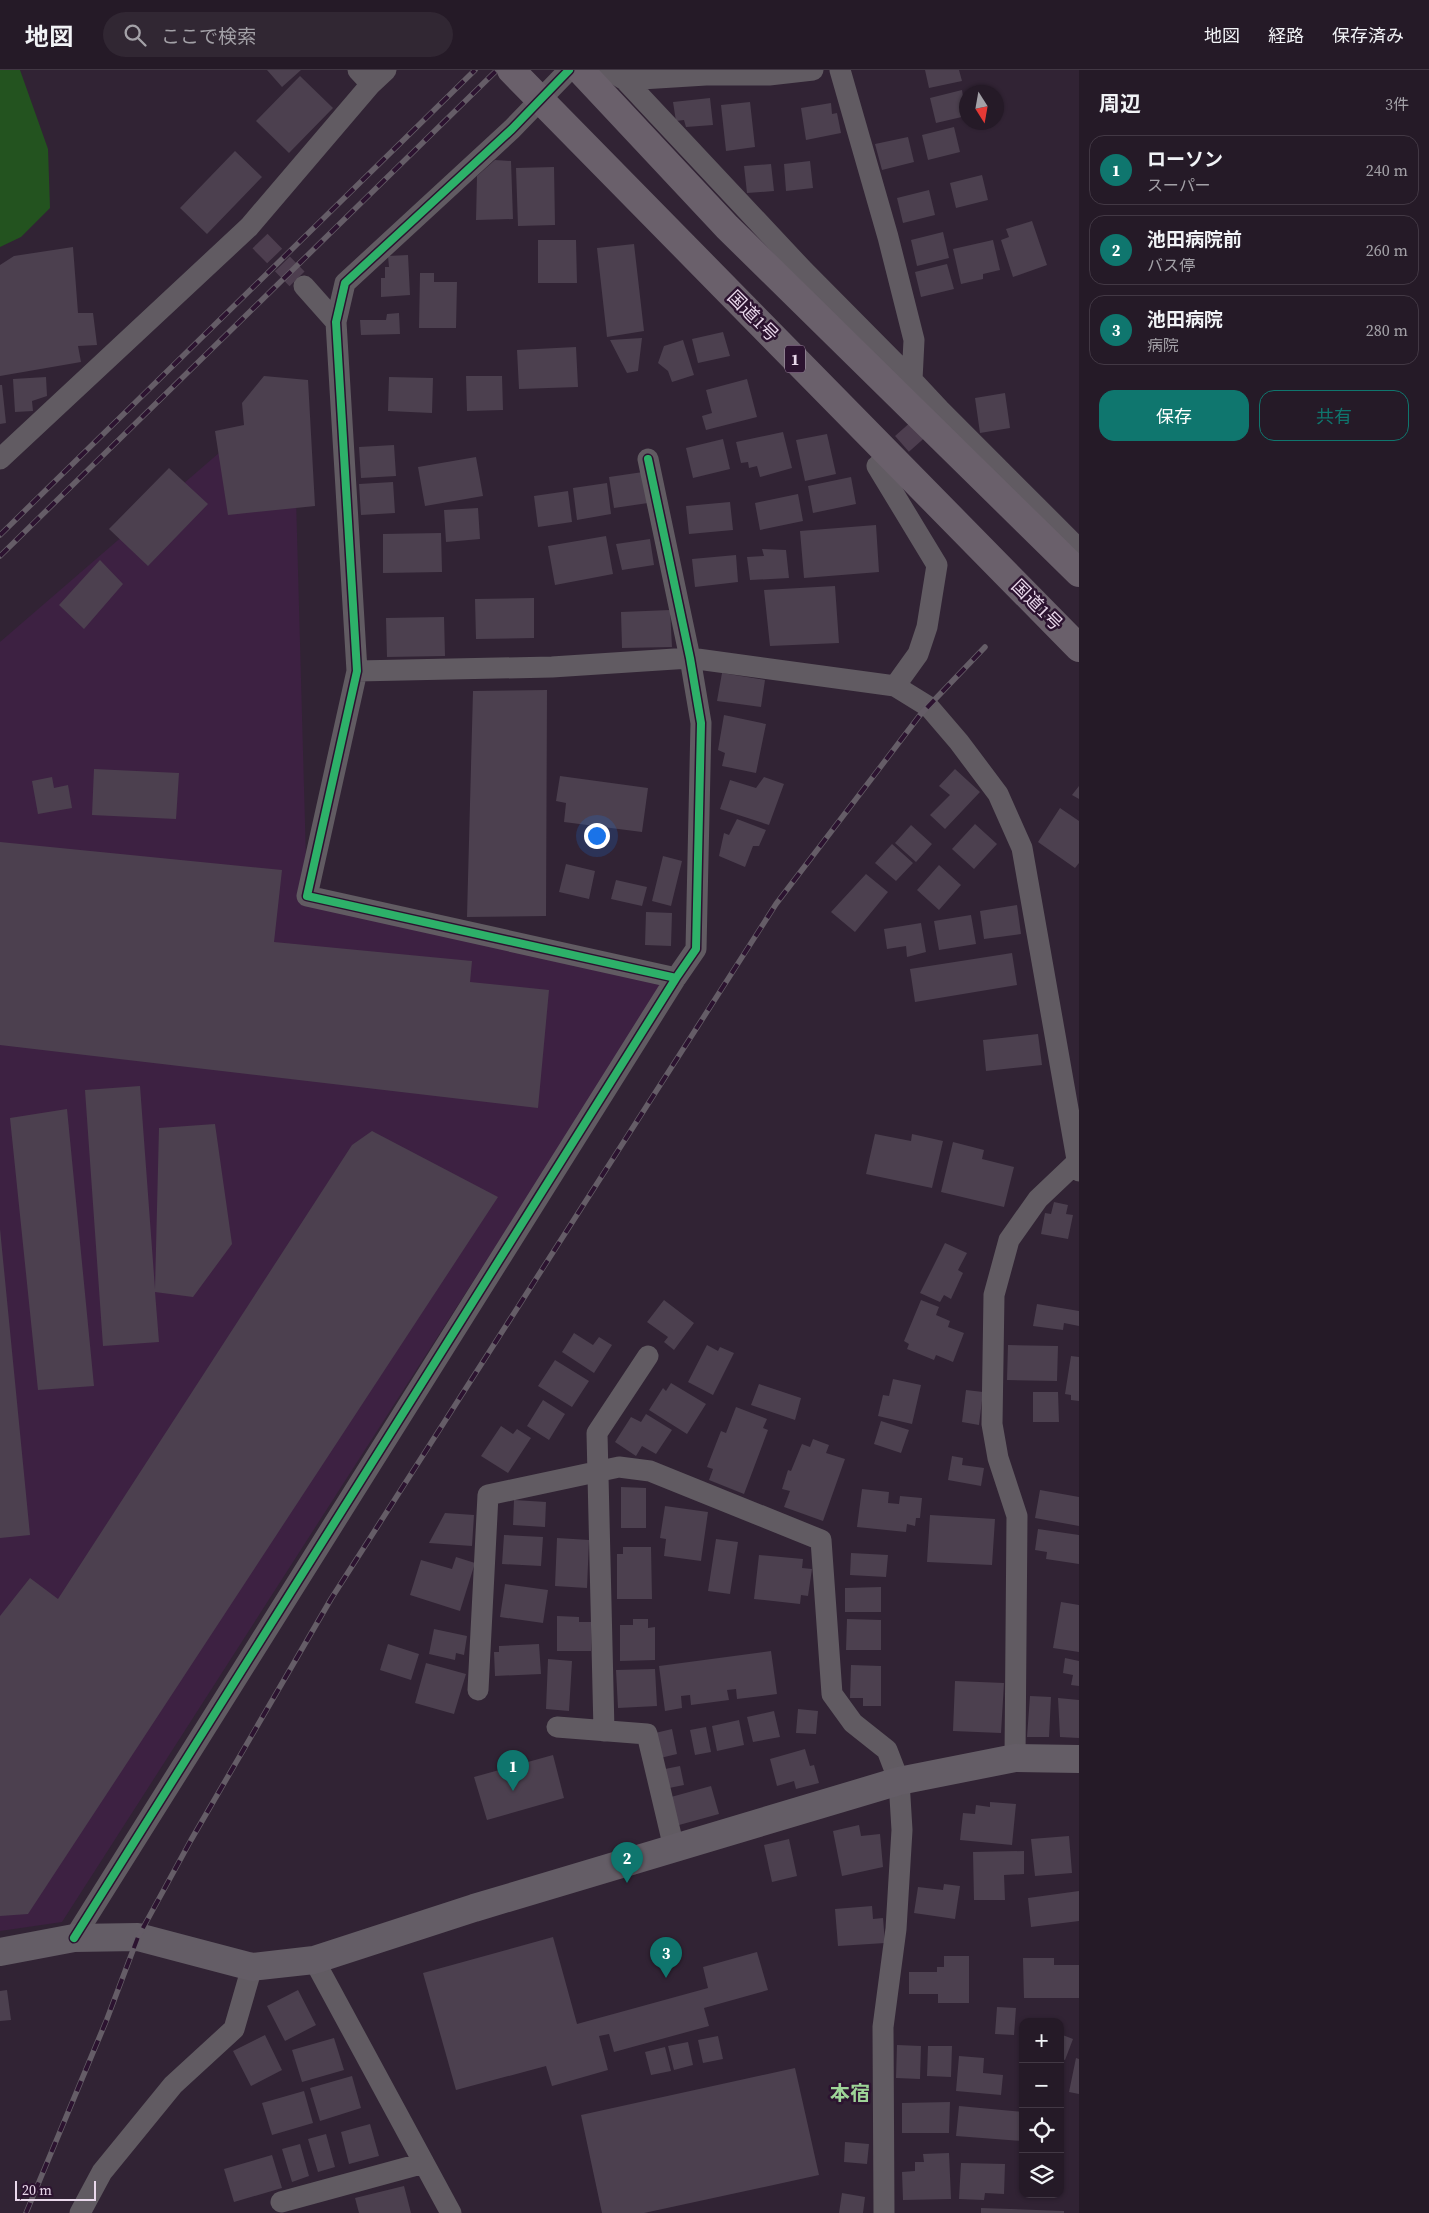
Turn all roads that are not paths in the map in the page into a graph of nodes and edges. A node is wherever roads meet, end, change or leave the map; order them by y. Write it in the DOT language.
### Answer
graph roads {
  1 [pos="511,70"];
  2 [pos="569,70"];
  3 [pos="580,70"];
  4 [pos="813,70"];
  5 [pos="840,70"];
  6 [pos="372,75"];
  7 [pos="617,75"];
  8 [pos="304,286"];
  9 [pos="336,322"];
  10 [pos="912,380"];
  11 [pos="0,459"];
  12 [pos="648,459"];
  13 [pos="877,466"];
  14 [pos="1079,549"];
  15 [pos="1079,572"];
  16 [pos="1079,648"];
  17 [pos="690,658"];
  18 [pos="357,671"];
  19 [pos="895,686"];
  20 [pos="676,978"];
  21 [pos="1073,1105"];
  22 [pos="1078,1166"];
  23 [pos="648,1356"];
  24 [pos="598,1471"];
  25 [pos="478,1690"];
  26 [pos="557,1726"];
  27 [pos="604,1731"];
  28 [pos="1015,1758"];
  29 [pos="1079,1759"];
  30 [pos="899,1781"];
  31 [pos="674,1848"];
  32 [pos="74,1938"];
  33 [pos="0,1952"];
  34 [pos="314,1960"];
  35 [pos="252,1967"];
  36 [pos="424,2163"];
  37 [pos="281,2202"];
  38 [pos="80,2213"];
  39 [pos="451,2213"];
  40 [pos="884,2213"];
  1 -- 16 [label="highway, 国道1号 / 1, bridge"];
  2 -- 9 [label="street"];
  3 -- 15 [label="highway, bridge"];
  4 -- 7 [label="street"];
  5 -- 10 [label="street"];
  6 -- 11 [label="street"];
  7 -- 10 [label="street"];
  8 -- 9 [label="street"];
  9 -- 18 [label="street"];
  10 -- 14 [label="street"];
  12 -- 17 [label="street"];
  13 -- 19 [label="street"];
  17 -- 18 [label="street"];
  17 -- 19 [label="street"];
  17 -- 20 [label="street"];
  18 -- 20 [label="street"];
  19 -- 21 [label="street"];
  20 -- 32 [label="street"];
  21 -- 22 [label="street"];
  22 -- 28 [label="street"];
  23 -- 24 [label="street"];
  24 -- 25 [label="street"];
  24 -- 27 [label="street"];
  24 -- 30 [label="street"];
  26 -- 27 [label="street"];
  27 -- 31 [label="street"];
  28 -- 29 [label="street"];
  28 -- 30 [label="street"];
  30 -- 31 [label="street"];
  30 -- 40 [label="street"];
  31 -- 34 [label="street"];
  32 -- 33 [label="street"];
  32 -- 35 [label="street"];
  34 -- 35 [label="street"];
  34 -- 36 [label="street"];
  35 -- 38 [label="street"];
  36 -- 37 [label="street"];
  36 -- 39 [label="street"];
}
